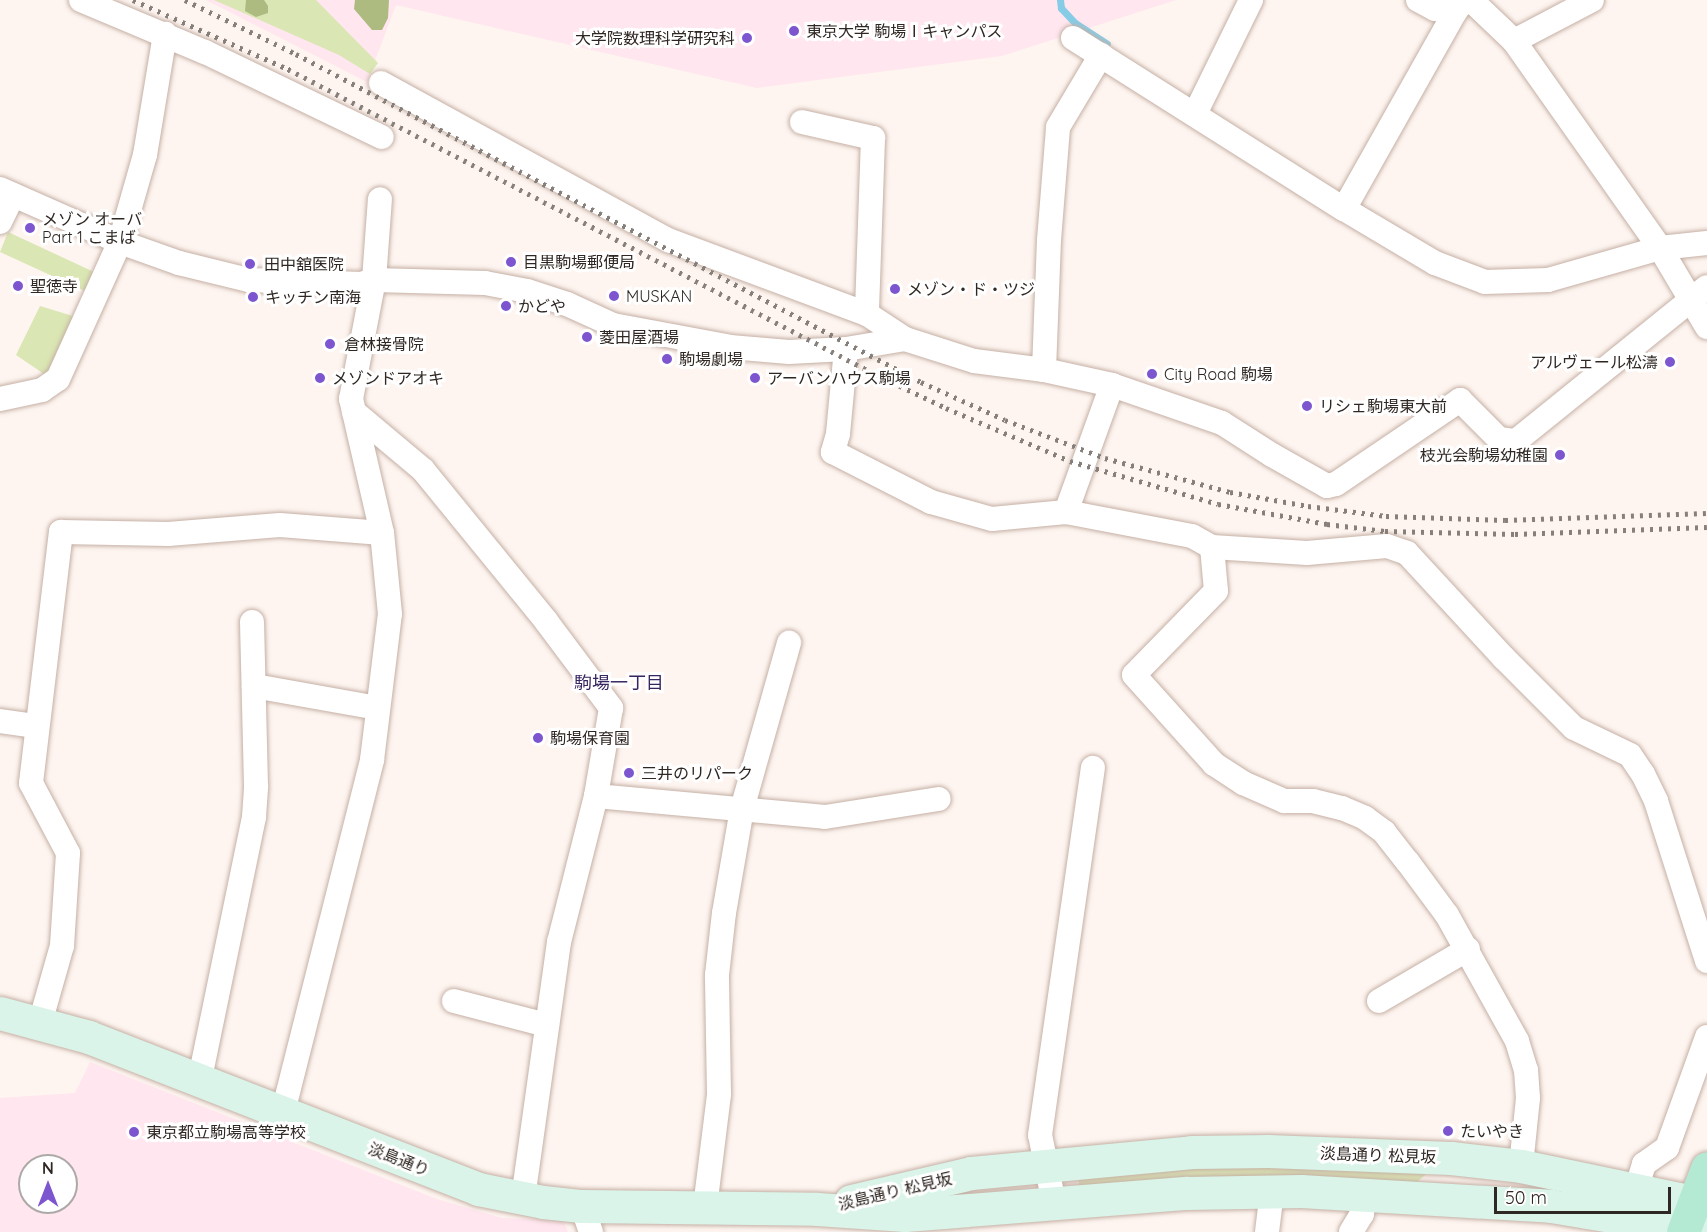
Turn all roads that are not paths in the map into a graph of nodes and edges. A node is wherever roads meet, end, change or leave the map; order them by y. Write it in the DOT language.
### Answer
graph roads {
  1 [pos="81,0"];
  2 [pos="1251,0"];
  3 [pos="1418,0"];
  4 [pos="1592,0"];
  5 [pos="1463,4"];
  6 [pos="165,34"];
  7 [pos="1073,38"];
  8 [pos="1514,41"];
  9 [pos="1101,55"];
  10 [pos="381,83"];
  11 [pos="1195,114"];
  12 [pos="802,122"];
  13 [pos="381,138"];
  14 [pos="6,192"];
  15 [pos="380,199"];
  16 [pos="1344,209"];
  17 [pos="0,222"];
  18 [pos="120,242"];
  19 [pos="1707,243"];
  20 [pos="1659,248"];
  21 [pos="374,280"];
  22 [pos="1699,293"];
  23 [pos="867,314"];
  24 [pos="1707,327"];
  25 [pos="905,339"];
  26 [pos="846,349"];
  27 [pos="1044,370"];
  28 [pos="1112,385"];
  29 [pos="0,399"];
  30 [pos="354,412"];
  31 [pos="1066,512"];
  32 [pos="382,534"];
  33 [pos="1212,547"];
  34 [pos="252,622"];
  35 [pos="789,643"];
  36 [pos="254,686"];
  37 [pos="377,708"];
  38 [pos="0,721"];
  39 [pos="37,726"];
  40 [pos="1094,768"];
  41 [pos="596,796"];
  42 [pos="939,799"];
  43 [pos="742,809"];
  44 [pos="1468,950"];
  45 [pos="1707,961"];
  46 [pos="454,1001"];
  47 [pos="1379,1001"];
  48 [pos="0,1013"];
  49 [pos="40,1023"];
  50 [pos="547,1025"];
  51 [pos="1707,1037"];
  52 [pos="200,1078"];
  53 [pos="283,1112"];
  54 [pos="1047,1166"];
  55 [pos="1521,1166"];
  56 [pos="1707,1168"];
  57 [pos="1272,1191"];
  58 [pos="1364,1193"];
  59 [pos="523,1199"];
  60 [pos="1054,1203"];
  61 [pos="705,1207"];
  62 [pos="817,1209"];
  63 [pos="1616,1213"];
  64 [pos="586,1219"];
  65 [pos="1695,1219"];
  66 [pos="858,1222"];
  67 [pos="1267,1232"];
  68 [pos="1351,1232"];
  1 -- 6 [label="street"];
  2 -- 11 [label="street"];
  3 -- 5 [label="street"];
  4 -- 8 [label="street"];
  5 -- 8 [label="street"];
  5 -- 16 [label="street"];
  6 -- 13 [label="street"];
  6 -- 18 [label="street"];
  7 -- 9 [label="street"];
  8 -- 20 [label="street"];
  9 -- 11 [label="street"];
  9 -- 27 [label="street"];
  10 -- 23 [label="street"];
  11 -- 16 [label="street"];
  12 -- 23 [label="street"];
  14 -- 17 [label="street"];
  14 -- 18 [label="street"];
  15 -- 21 [label="street"];
  16 -- 20 [label="street"];
  18 -- 21 [label="street"];
  18 -- 29 [label="street"];
  19 -- 20 [label="street"];
  20 -- 22 [label="street"];
  21 -- 26 [label="street"];
  21 -- 30 [label="street"];
  22 -- 24 [label="street"];
  22 -- 28 [label="street"];
  23 -- 25 [label="street"];
  25 -- 26 [label="street"];
  25 -- 27 [label="street"];
  26 -- 31 [label="street"];
  27 -- 28 [label="street"];
  28 -- 31 [label="street"];
  30 -- 32 [label="street"];
  30 -- 41 [label="street"];
  31 -- 33 [label="street"];
  32 -- 37 [label="street"];
  32 -- 39 [label="street"];
  33 -- 44 [label="street"];
  33 -- 45 [label="street"];
  34 -- 36 [label="street"];
  35 -- 43 [label="street"];
  36 -- 37 [label="street"];
  36 -- 52 [label="street"];
  37 -- 53 [label="street"];
  38 -- 39 [label="street"];
  39 -- 49 [label="street"];
  40 -- 54 [label="street"];
  41 -- 43 [label="street"];
  41 -- 50 [label="street"];
  42 -- 43 [label="street"];
  43 -- 61 [label="street"];
  44 -- 47 [label="street"];
  44 -- 55 [label="street"];
  46 -- 50 [label="street"];
  48 -- 49 [label="main road, 淡島通り"];
  49 -- 52 [label="main road, 淡島通り"];
  50 -- 59 [label="street"];
  51 -- 63 [label="street"];
  52 -- 53 [label="main road, 淡島通り"];
  53 -- 59 [label="main road, 淡島通り"];
  54 -- 55 [label="main road, 淡島通り 松見坂"];
  54 -- 60 [label="street"];
  54 -- 62 [label="main road, 淡島通り 松見坂"];
  55 -- 63 [label="main road, 淡島通り 松見坂"];
  56 -- 65 [label="main road"];
  57 -- 58 [label="main road, 淡島通り 松見坂"];
  57 -- 60 [label="main road, 淡島通り 松見坂"];
  57 -- 67 [label="street"];
  58 -- 63 [label="main road, 淡島通り 松見坂"];
  58 -- 68 [label="street"];
  59 -- 64 [label="main road, 淡島通り"];
  60 -- 66 [label="main road, 淡島通り 松見坂"];
  61 -- 62 [label="main road, 淡島通り"];
  61 -- 64 [label="main road, 淡島通り"];
  62 -- 66 [label="main road, 淡島通り 松見坂"];
  63 -- 65 [label="main road, 淡島通り 松見坂"];
}
